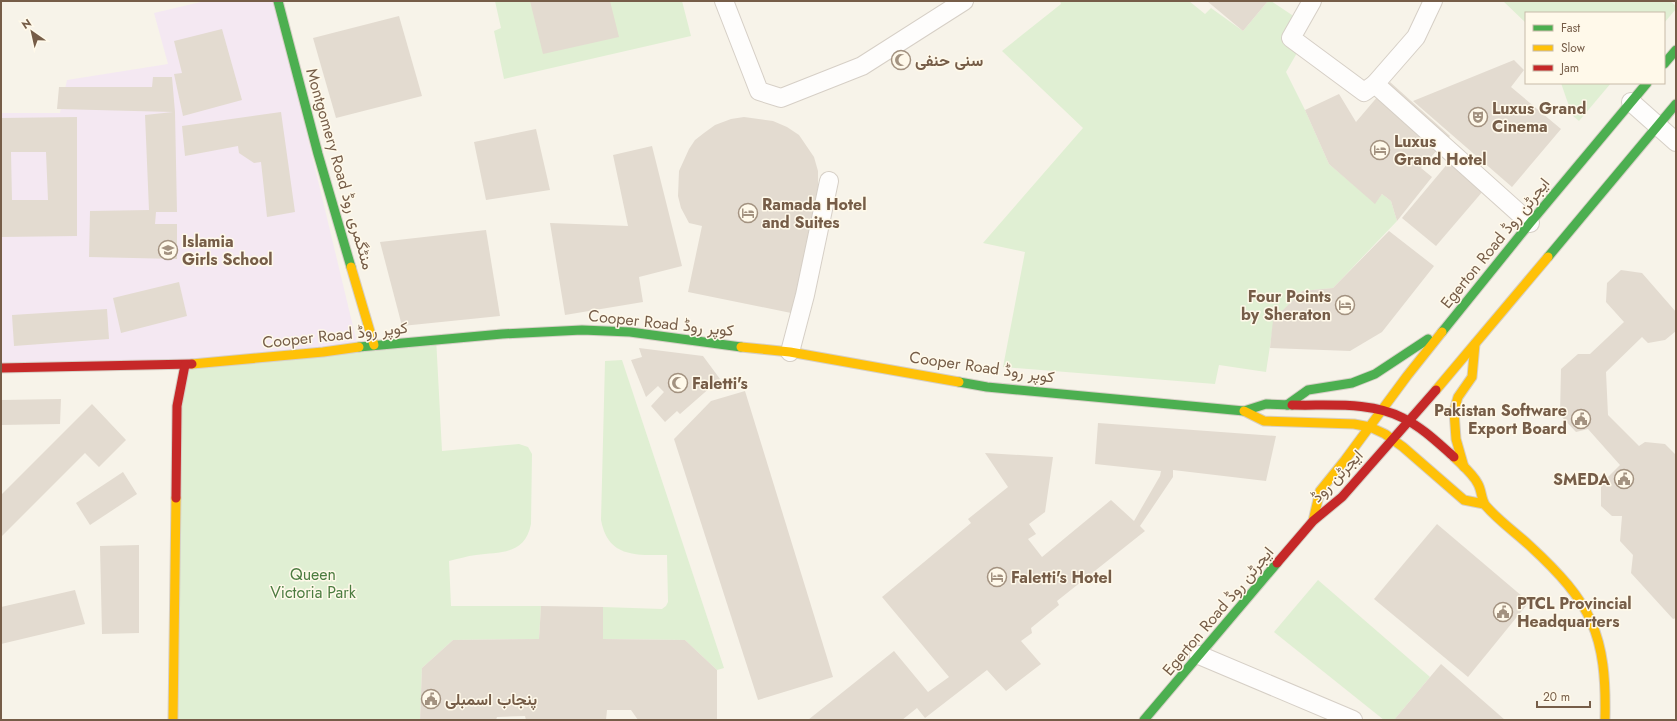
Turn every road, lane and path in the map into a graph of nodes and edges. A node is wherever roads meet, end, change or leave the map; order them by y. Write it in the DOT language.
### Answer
graph roads {
  1 [pos="278,1"];
  2 [pos="724,1"];
  3 [pos="964,1"];
  4 [pos="1312,1"];
  5 [pos="1433,1"];
  6 [pos="1676,50"];
  7 [pos="1665,63"];
  8 [pos="1375,84"];
  9 [pos="1646,84"];
  10 [pos="1631,102"];
  11 [pos="1676,104"];
  12 [pos="1658,125"];
  13 [pos="1676,142"];
  14 [pos="829,181"];
  15 [pos="1530,223"];
  16 [pos="1446,328"];
  17 [pos="1475,344"];
  18 [pos="374,345"];
  19 [pos="790,352"];
  20 [pos="185,365"];
  21 [pos="1,368"];
  22 [pos="170,385"];
  23 [pos="178,398"];
  24 [pos="1287,405"];
  25 [pos="1382,409"];
  26 [pos="1244,411"];
  27 [pos="1410,421"];
  28 [pos="1370,426"];
  29 [pos="1392,439"];
  30 [pos="1464,467"];
  31 [pos="1484,504"];
  32 [pos="1313,521"];
  33 [pos="1199,655"];
  34 [pos="173,720"];
  35 [pos="1144,720"];
  36 [pos="1354,720"];
  37 [pos="1605,720"];
  1 -- 18 [label="main road, Montgomery Road منٹگمری روڈ"];
  2 -- 3 [label="street"];
  4 -- 8 [label="street"];
  5 -- 8 [label="street"];
  6 -- 7 [label="main road"];
  8 -- 15 [label="street"];
  9 -- 10 [label="main road, Egerton Road ایجرٹن روڈ"];
  10 -- 12 [label="street"];
  10 -- 15 [label="main road, Egerton Road ایجرٹن روڈ"];
  11 -- 12 [label="main road"];
  12 -- 13 [label="street"];
  12 -- 17 [label="main road"];
  14 -- 19 [label="street"];
  15 -- 16 [label="main road, Egerton Road ایجرٹن روڈ"];
  16 -- 24 [label="main road"];
  16 -- 25 [label="main road, Egerton Road ایجرٹن روڈ"];
  17 -- 27 [label="main road"];
  17 -- 30 [label="main road"];
  18 -- 19 [label="main road, Cooper Road کوپر روڈ"];
  18 -- 20 [label="main road, Cooper Road کوپر روڈ"];
  19 -- 26 [label="main road, Cooper Road کوپر روڈ"];
  20 -- 21 [label="main road, Cooper Road کوپر روڈ"];
  20 -- 23 [label="main road"];
  22 -- 23 [label="main road"];
  23 -- 34 [label="main road"];
  24 -- 25 [label="main road, Cooper Road کوپر روڈ"];
  24 -- 26 [label="main road, Cooper Road کوپر روڈ"];
  25 -- 27 [label="main road, Cooper Road کوپر روڈ"];
  25 -- 28 [label="main road, Egerton Road ایجرٹن روڈ"];
  26 -- 28 [label="main road, Cooper Road کوپر روڈ"];
  27 -- 29 [label="main road"];
  27 -- 30 [label="main road, Cooper Road کوپر روڈ"];
  28 -- 29 [label="main road"];
  28 -- 32 [label="main road, ایجرٹن روڈ"];
  29 -- 31 [label="main road"];
  29 -- 32 [label="main road, ایجرٹن روڈ"];
  30 -- 31 [label="main road, Cooper Road کوپر روڈ"];
  31 -- 37 [label="main road"];
  32 -- 33 [label="main road, Egerton Road ایجرٹن روڈ"];
  33 -- 35 [label="main road, Egerton Road ایجرٹن روڈ"];
  33 -- 36 [label="street"];
}
